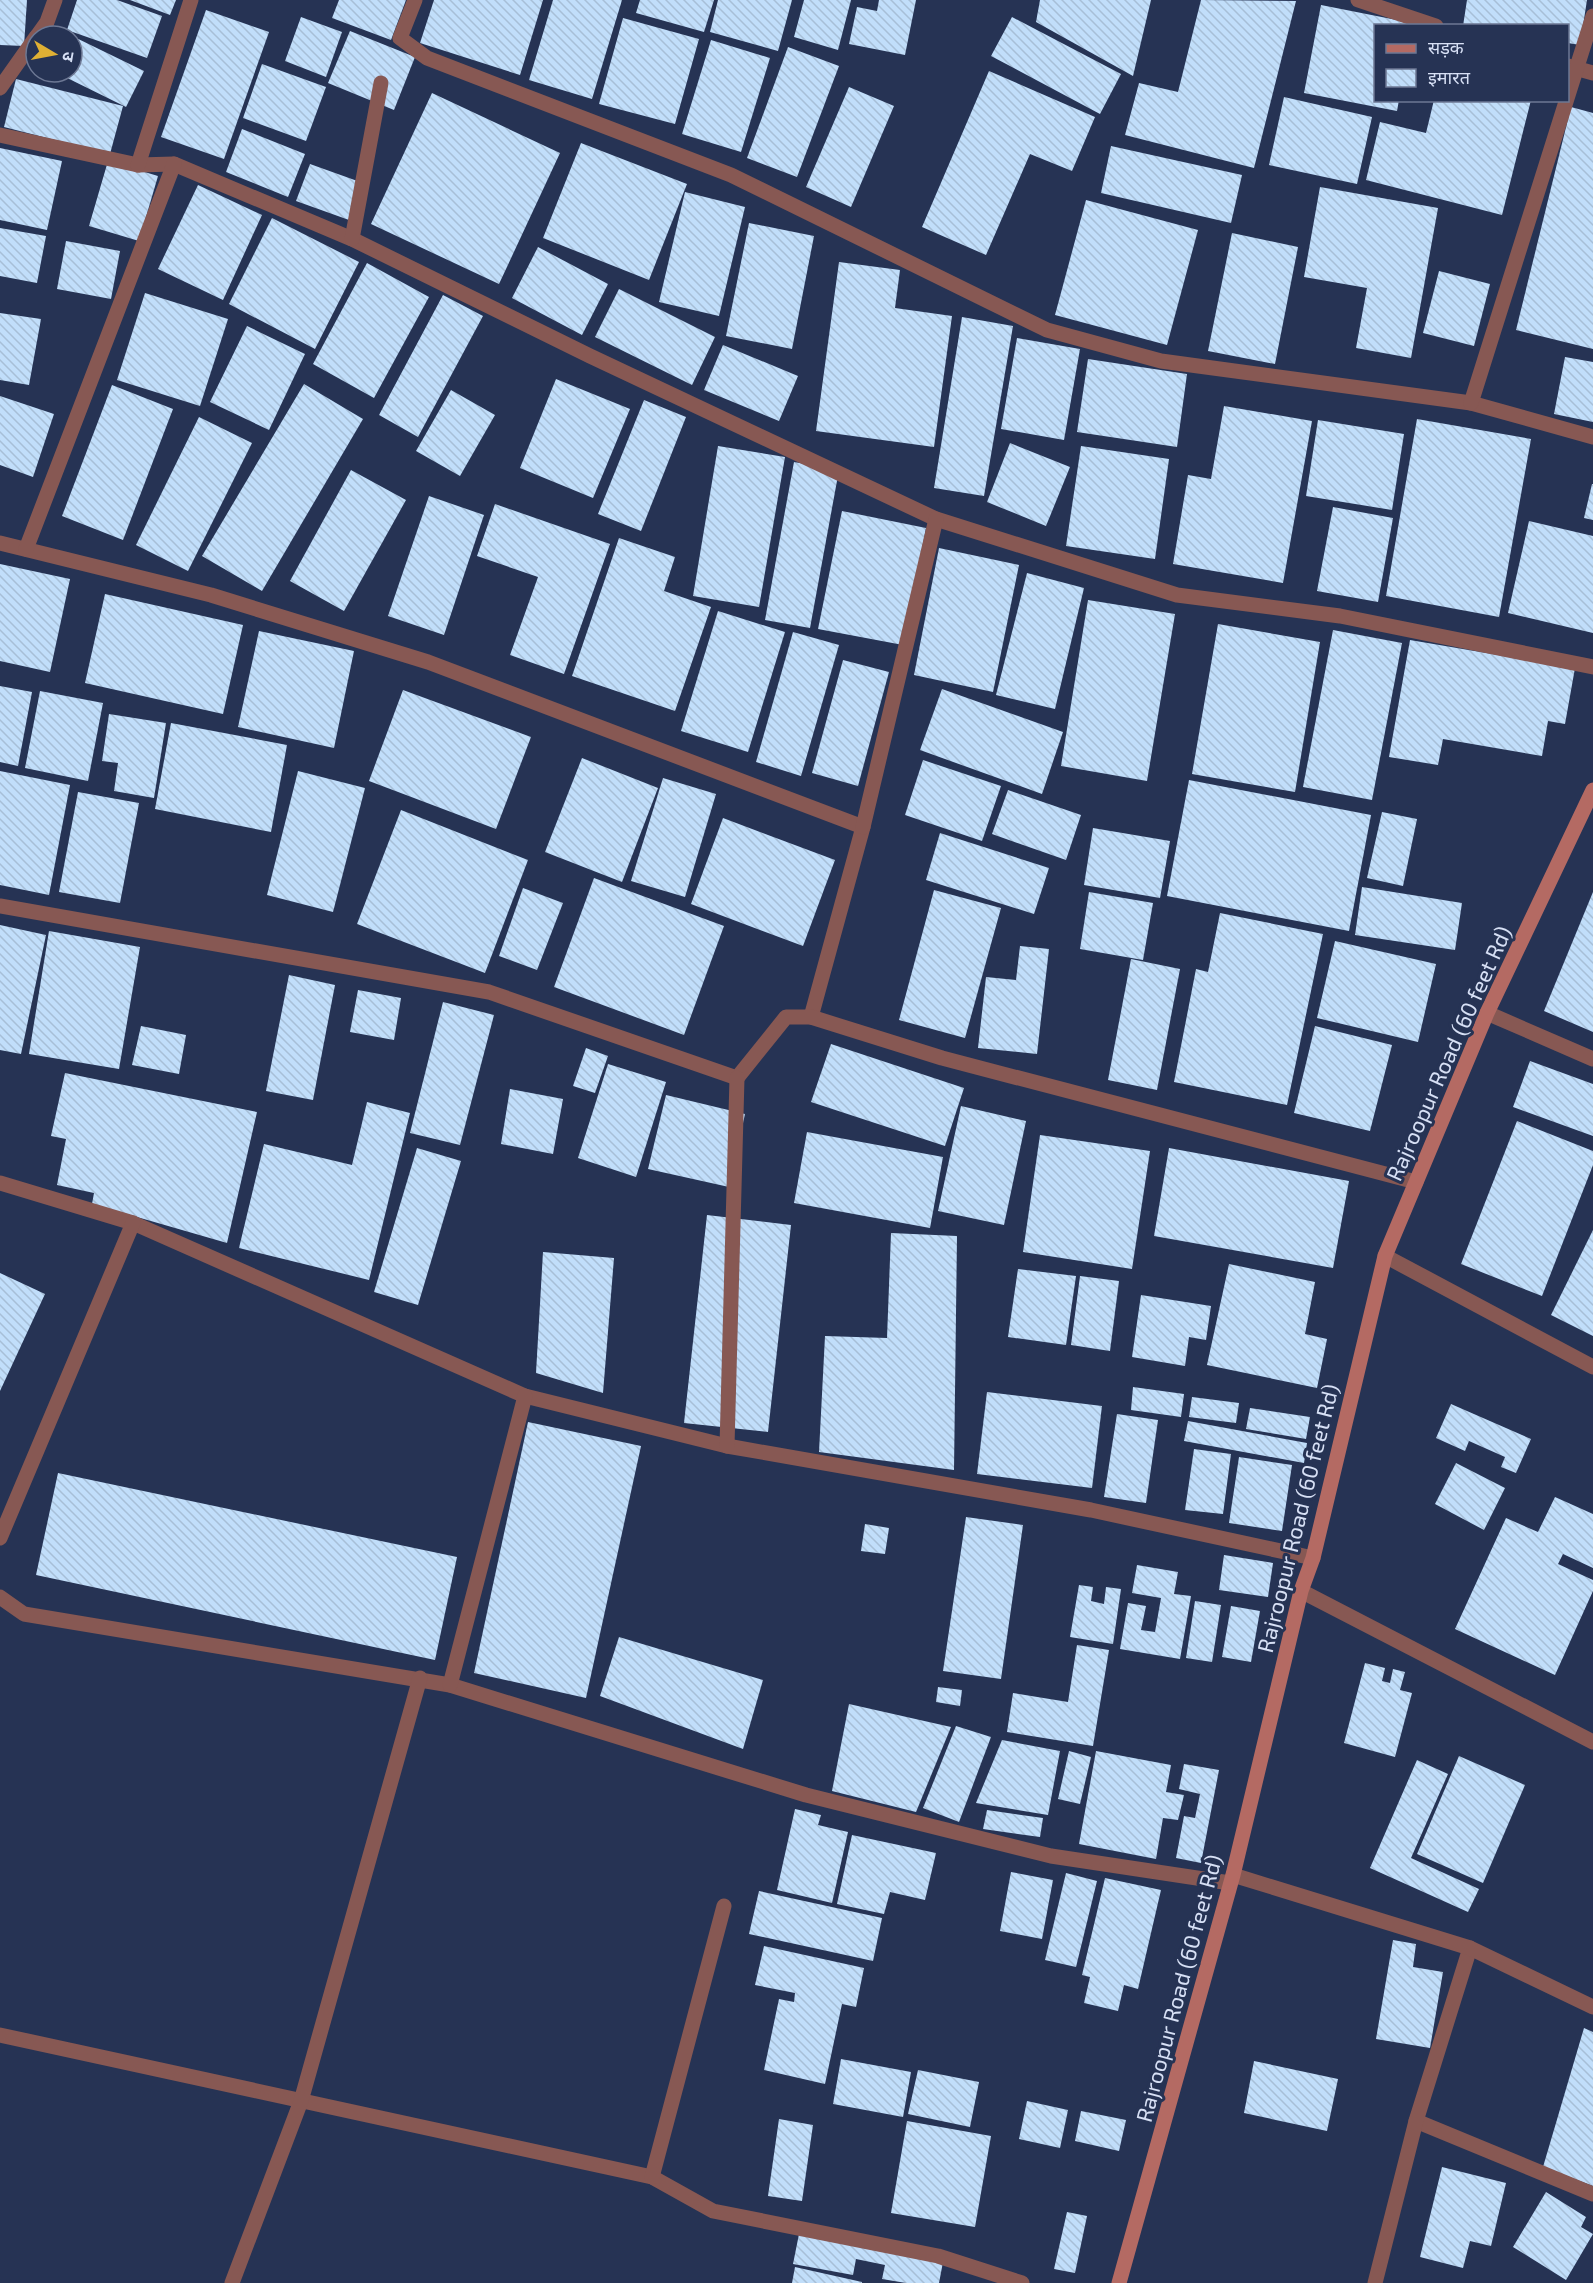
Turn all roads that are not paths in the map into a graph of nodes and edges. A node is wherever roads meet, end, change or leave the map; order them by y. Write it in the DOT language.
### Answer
graph roads {
  1 [pos="55,0"];
  2 [pos="191,0"];
  3 [pos="415,0"];
  4 [pos="1358,0"];
  5 [pos="1593,16"];
  6 [pos="46,24"];
  7 [pos="1430,24"];
  8 [pos="24,54"];
  9 [pos="1580,69"];
  10 [pos="381,84"];
  11 [pos="0,88"];
  12 [pos="0,135"];
  13 [pos="174,164"];
  14 [pos="138,165"];
  15 [pos="352,239"];
  16 [pos="1471,403"];
  17 [pos="1593,437"];
  18 [pos="936,519"];
  19 [pos="0,543"];
  20 [pos="27,549"];
  21 [pos="1593,667"];
  22 [pos="1593,790"];
  23 [pos="863,827"];
  24 [pos="0,906"];
  25 [pos="1487,1013"];
  26 [pos="812,1017"];
  27 [pos="1593,1059"];
  28 [pos="737,1078"];
  29 [pos="1416,1182"];
  30 [pos="0,1183"];
  31 [pos="133,1223"];
  32 [pos="1385,1256"];
  33 [pos="1593,1367"];
  34 [pos="525,1396"];
  35 [pos="727,1446"];
  36 [pos="0,1538"];
  37 [pos="1313,1558"];
  38 [pos="1301,1591"];
  39 [pos="0,1597"];
  40 [pos="420,1678"];
  41 [pos="450,1684"];
  42 [pos="1593,1742"];
  43 [pos="1232,1879"];
  44 [pos="724,1906"];
  45 [pos="1470,1948"];
  46 [pos="1593,2007"];
  47 [pos="0,2035"];
  48 [pos="301,2101"];
  49 [pos="1416,2121"];
  50 [pos="652,2177"];
  51 [pos="1593,2194"];
  52 [pos="231,2283"];
  53 [pos="1022,2283"];
  54 [pos="1119,2283"];
  55 [pos="1375,2283"];
  1 -- 6 [label="street"];
  2 -- 14 [label="street"];
  3 -- 16 [label="street"];
  4 -- 7 [label="street"];
  5 -- 9 [label="street"];
  8 -- 11 [label="street"];
  9 -- 16 [label="street"];
  10 -- 15 [label="street"];
  12 -- 14 [label="street"];
  13 -- 14 [label="street"];
  13 -- 15 [label="street"];
  13 -- 20 [label="street"];
  15 -- 18 [label="street"];
  16 -- 17 [label="street"];
  18 -- 21 [label="street"];
  18 -- 23 [label="street"];
  19 -- 20 [label="street"];
  20 -- 23 [label="street"];
  22 -- 25 [label="main road, Rajroopur Road (60 feet Rd)"];
  23 -- 26 [label="street"];
  24 -- 28 [label="street"];
  25 -- 27 [label="street"];
  25 -- 29 [label="main road, Rajroopur Road (60 feet Rd)"];
  26 -- 28 [label="street"];
  26 -- 29 [label="street"];
  28 -- 35 [label="street"];
  29 -- 32 [label="main road, Rajroopur Road (60 feet Rd)"];
  30 -- 31 [label="street"];
  31 -- 34 [label="street"];
  31 -- 36 [label="street"];
  32 -- 33 [label="street"];
  32 -- 37 [label="main road, Rajroopur Road (60 feet Rd)"];
  34 -- 35 [label="street"];
  34 -- 41 [label="street"];
  35 -- 37 [label="street"];
  37 -- 38 [label="main road, Rajroopur Road (60 feet Rd)"];
  38 -- 42 [label="street"];
  38 -- 43 [label="main road, Rajroopur Road (60 feet Rd)"];
  39 -- 40 [label="street"];
  40 -- 41 [label="street"];
  40 -- 48 [label="street"];
  41 -- 43 [label="street"];
  43 -- 45 [label="street"];
  43 -- 54 [label="main road, Rajroopur Road (60 feet Rd)"];
  44 -- 50 [label="street"];
  45 -- 46 [label="street"];
  45 -- 49 [label="street"];
  47 -- 48 [label="street"];
  48 -- 50 [label="street"];
  48 -- 52 [label="street"];
  49 -- 51 [label="street"];
  49 -- 55 [label="street"];
  50 -- 53 [label="street"];
}
